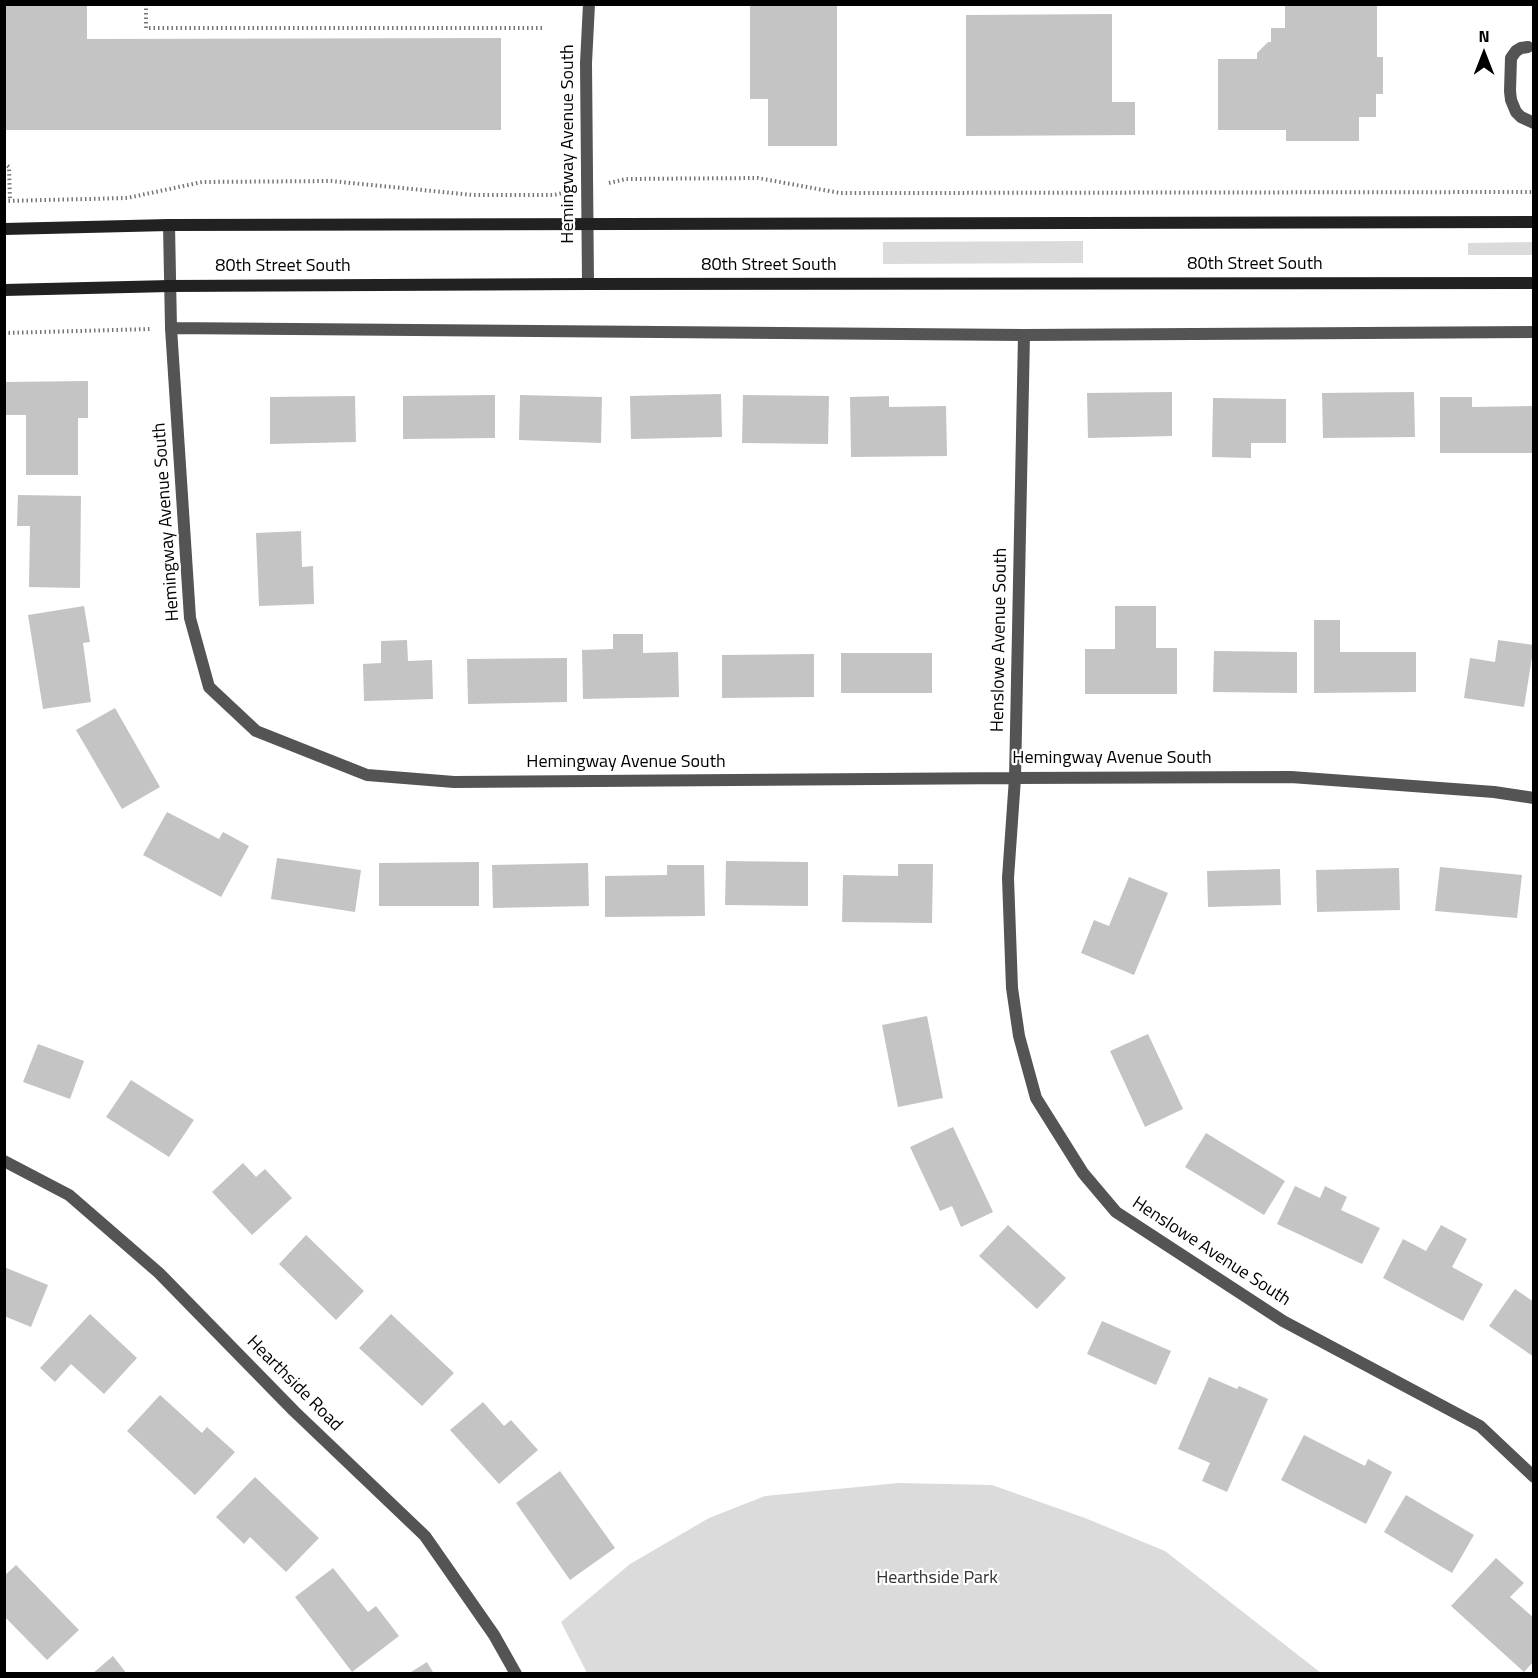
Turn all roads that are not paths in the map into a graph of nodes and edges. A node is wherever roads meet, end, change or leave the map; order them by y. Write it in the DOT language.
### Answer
graph roads {
  1 [pos="589,4"];
  2 [pos="1528,47"];
  3 [pos="1533,123"];
  4 [pos="1533,222"];
  5 [pos="587,224"];
  6 [pos="169,225"];
  7 [pos="4,229"];
  8 [pos="1533,283"];
  9 [pos="588,284"];
  10 [pos="170,286"];
  11 [pos="4,290"];
  12 [pos="171,328"];
  13 [pos="1533,332"];
  14 [pos="1024,335"];
  15 [pos="1015,778"];
  16 [pos="1533,798"];
  17 [pos="4,1161"];
  18 [pos="1533,1477"];
  19 [pos="516,1674"];
  1 -- 5 [label="street, Hemingway Avenue South"];
  2 -- 3 [label="street"];
  4 -- 5 [label="main road"];
  5 -- 6 [label="main road"];
  5 -- 9 [label="street, Hemingway Avenue South"];
  6 -- 7 [label="main road"];
  6 -- 10 [label="street, Hemingway Avenue South"];
  8 -- 9 [label="main road, 80th Street South"];
  9 -- 10 [label="main road, 80th Street South"];
  10 -- 11 [label="main road, 80th Street South"];
  10 -- 12 [label="street, Hemingway Avenue South"];
  12 -- 14 [label="street"];
  12 -- 15 [label="street, Hemingway Avenue South"];
  13 -- 14 [label="street"];
  14 -- 15 [label="street, Henslowe Avenue South"];
  15 -- 16 [label="street, Hemingway Avenue South"];
  15 -- 18 [label="street, Henslowe Avenue South"];
  17 -- 19 [label="street, Hearthside Road"];
}
